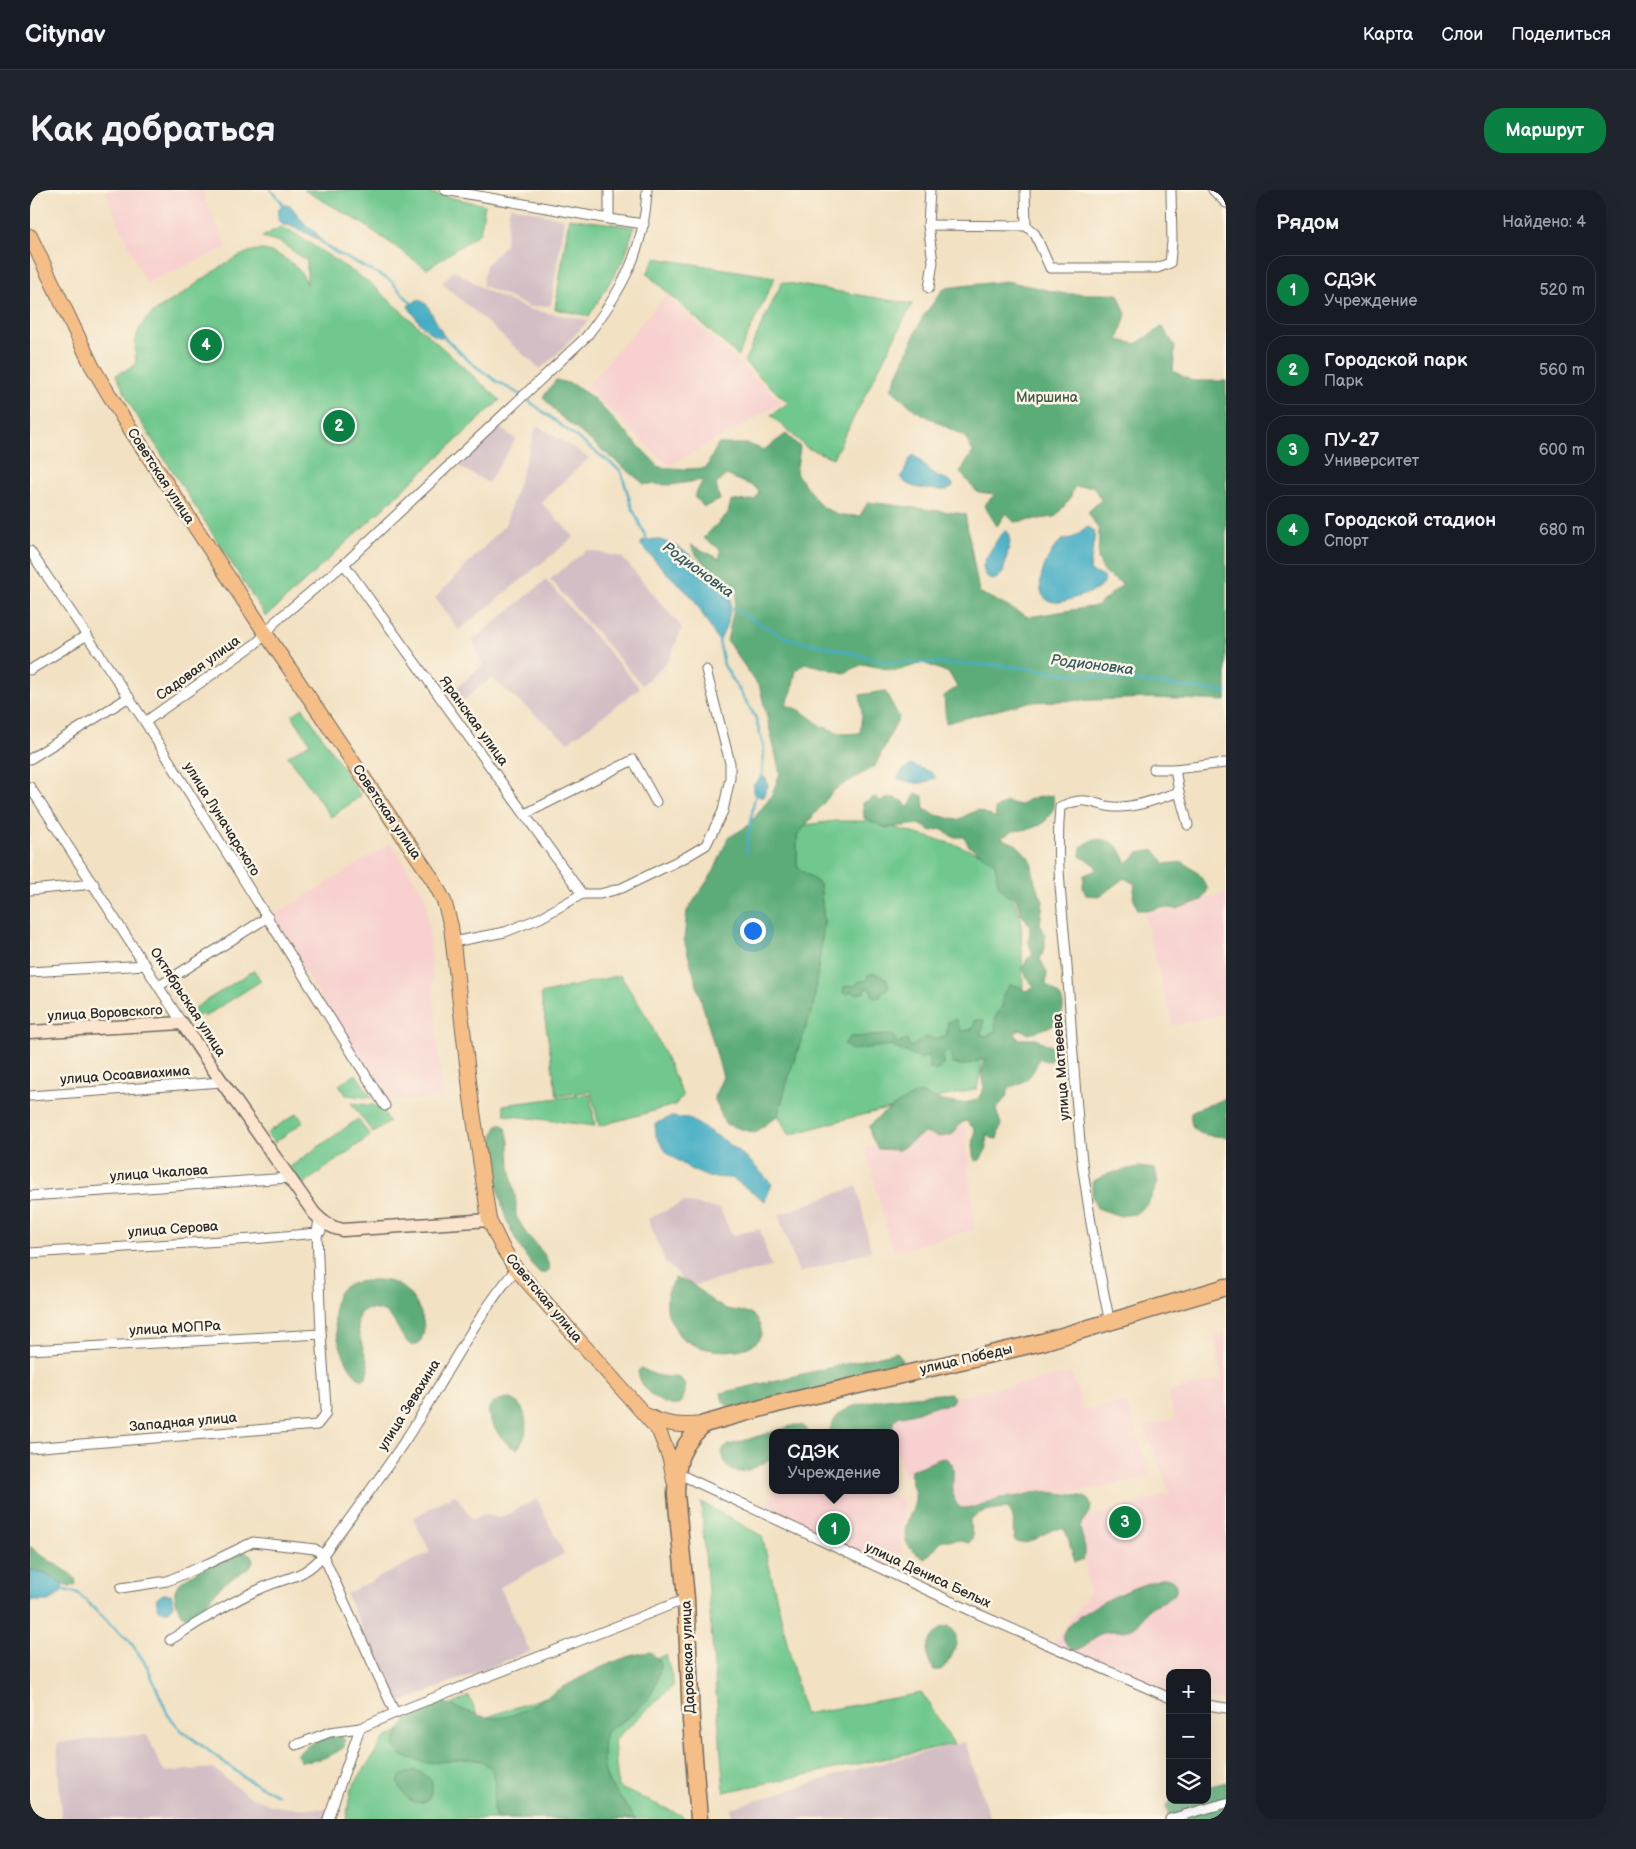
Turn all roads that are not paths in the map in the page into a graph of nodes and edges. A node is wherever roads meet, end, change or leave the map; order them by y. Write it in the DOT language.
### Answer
graph roads {
  1 [pos="445,190"];
  2 [pos="609,190"];
  3 [pos="647,190"];
  4 [pos="930,190"];
  5 [pos="1025,190"];
  6 [pos="1171,190"];
  7 [pos="1213,190"];
  8 [pos="1226,203"];
  9 [pos="609,218"];
  10 [pos="644,224"];
  11 [pos="928,225"];
  12 [pos="1026,226"];
  13 [pos="30,236"];
  14 [pos="929,288"];
  15 [pos="30,551"];
  16 [pos="344,564"];
  17 [pos="87,634"];
  18 [pos="266,634"];
  19 [pos="30,670"];
  20 [pos="706,670"];
  21 [pos="129,697"];
  22 [pos="145,722"];
  23 [pos="30,759"];
  24 [pos="1225,763"];
  25 [pos="1154,769"];
  26 [pos="1174,769"];
  27 [pos="30,787"];
  28 [pos="1179,792"];
  29 [pos="656,802"];
  30 [pos="525,814"];
  31 [pos="1188,825"];
  32 [pos="94,884"];
  33 [pos="30,890"];
  34 [pos="582,894"];
  35 [pos="268,918"];
  36 [pos="453,942"];
  37 [pos="146,965"];
  38 [pos="30,972"];
  39 [pos="159,986"];
  40 [pos="182,1023"];
  41 [pos="30,1032"];
  42 [pos="222,1082"];
  43 [pos="30,1096"];
  44 [pos="385,1106"];
  45 [pos="289,1178"];
  46 [pos="30,1196"];
  47 [pos="489,1220"];
  48 [pos="325,1223"];
  49 [pos="317,1233"];
  50 [pos="30,1253"];
  51 [pos="516,1269"];
  52 [pos="1226,1288"];
  53 [pos="1110,1323"];
  54 [pos="321,1334"];
  55 [pos="30,1350"];
  56 [pos="645,1415"];
  57 [pos="704,1424"];
  58 [pos="676,1426"];
  59 [pos="665,1443"];
  60 [pos="30,1448"];
  61 [pos="677,1473"];
  62 [pos="676,1494"];
  63 [pos="323,1555"];
  64 [pos="121,1588"];
  65 [pos="686,1599"];
  66 [pos="170,1640"];
  67 [pos="1166,1696"];
  68 [pos="1211,1706"];
  69 [pos="1226,1708"];
  70 [pos="395,1713"];
  71 [pos="360,1728"];
  72 [pos="296,1745"];
  73 [pos="1226,1803"];
  74 [pos="328,1819"];
  75 [pos="699,1819"];
  76 [pos="1170,1819"];
  1 -- 9 [label="street"];
  2 -- 9 [label="street"];
  3 -- 10 [label="street, Садовая улица"];
  4 -- 11 [label="street"];
  5 -- 12 [label="street"];
  6 -- 12 [label="street"];
  7 -- 8 [label="street"];
  9 -- 10 [label="street"];
  10 -- 16 [label="street, Садовая улица"];
  11 -- 12 [label="street"];
  11 -- 14 [label="street"];
  13 -- 18 [label="main road, Советская улица"];
  15 -- 17 [label="street, улица Луначарского"];
  16 -- 18 [label="street, Садовая улица"];
  16 -- 30 [label="street, Яранская улица"];
  17 -- 19 [label="street"];
  17 -- 21 [label="street, улица Луначарского"];
  18 -- 22 [label="street, Садовая улица"];
  18 -- 36 [label="main road, Советская улица"];
  20 -- 34 [label="street"];
  21 -- 22 [label="street, улица Луначарского"];
  21 -- 23 [label="street"];
  22 -- 35 [label="street, улица Луначарского"];
  24 -- 26 [label="street"];
  25 -- 26 [label="street"];
  26 -- 28 [label="street"];
  27 -- 32 [label="street, Октябрьская улица"];
  28 -- 31 [label="street"];
  28 -- 53 [label="street, улица Матвеева"];
  29 -- 30 [label="street"];
  30 -- 34 [label="street, Яранская улица"];
  32 -- 33 [label="street"];
  32 -- 37 [label="street, Октябрьская улица"];
  34 -- 36 [label="street"];
  35 -- 39 [label="street"];
  35 -- 44 [label="street, улица Луначарского"];
  36 -- 47 [label="main road, Советская улица"];
  37 -- 38 [label="street"];
  37 -- 39 [label="street, Октябрьская улица"];
  39 -- 40 [label="street, Октябрьская улица"];
  40 -- 41 [label="street, улица Воровского"];
  40 -- 42 [label="street, Октябрьская улица"];
  42 -- 43 [label="street, улица Осоавиахима"];
  42 -- 45 [label="street, Октябрьская улица"];
  45 -- 46 [label="street, улица Чкалова"];
  45 -- 48 [label="street, Октябрьская улица"];
  47 -- 48 [label="street"];
  47 -- 51 [label="main road, Советская улица"];
  48 -- 49 [label="street"];
  49 -- 50 [label="street, улица Серова"];
  49 -- 54 [label="street"];
  51 -- 56 [label="main road, Советская улица"];
  51 -- 63 [label="street, улица Зевахина"];
  52 -- 53 [label="highway, улица Победы"];
  53 -- 57 [label="highway, улица Победы"];
  54 -- 55 [label="street, улица МОПРа"];
  54 -- 60 [label="street, Западная улица"];
  56 -- 58 [label="main road, Советская улица"];
  56 -- 59 [label="main road, Советская улица"];
  57 -- 58 [label="main road, улица Победы"];
  57 -- 61 [label="highway, Даровская улица"];
  59 -- 62 [label="main road, Даровская улица"];
  61 -- 62 [label="highway, Даровская улица"];
  61 -- 67 [label="street, улица Дениса Белых"];
  62 -- 65 [label="highway, Даровская улица"];
  63 -- 64 [label="street"];
  63 -- 66 [label="street, улица Зевахина"];
  63 -- 70 [label="street"];
  65 -- 70 [label="street"];
  65 -- 75 [label="highway, Даровская улица"];
  68 -- 69 [label="street"];
  70 -- 71 [label="street"];
  71 -- 72 [label="street"];
  71 -- 74 [label="street"];
  73 -- 76 [label="street"];
}
